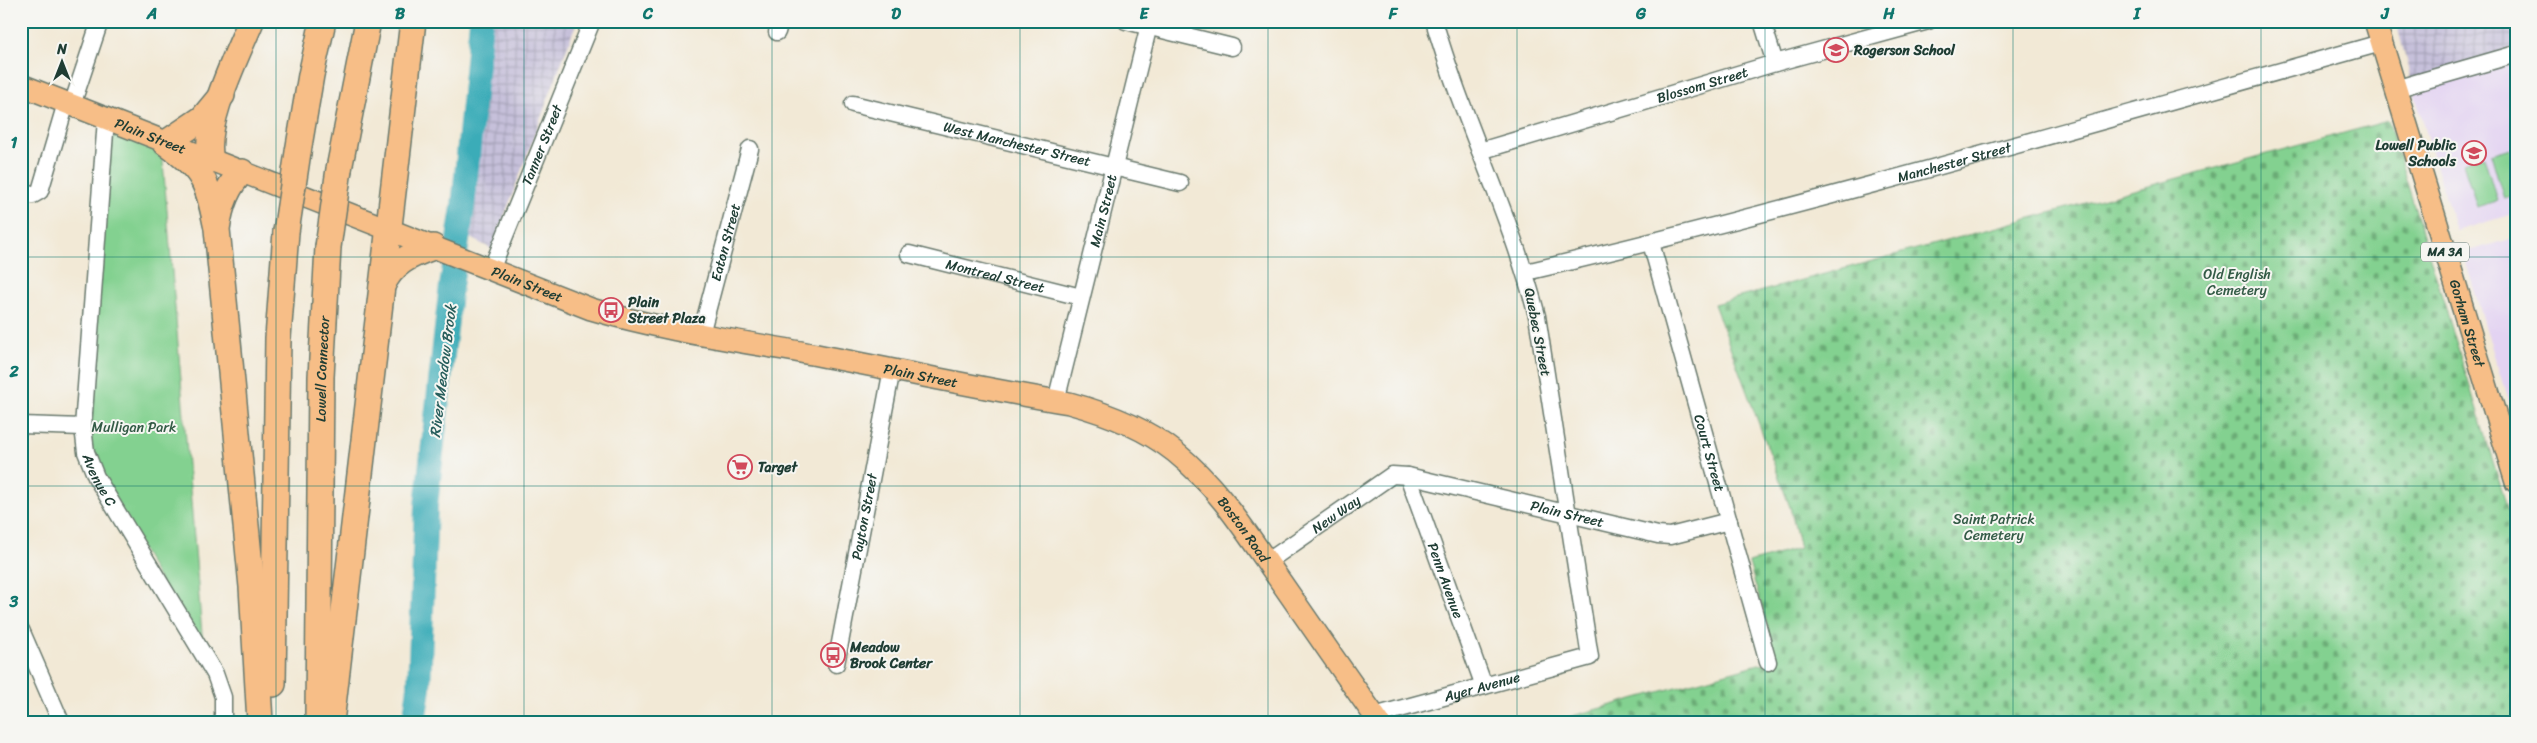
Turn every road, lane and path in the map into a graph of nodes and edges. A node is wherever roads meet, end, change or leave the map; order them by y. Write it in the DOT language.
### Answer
graph roads {
  1 [pos="100,21"];
  2 [pos="251,21"];
  3 [pos="323,21"];
  4 [pos="368,21"];
  5 [pos="413,21"];
  6 [pos="592,21"];
  7 [pos="1126,21"];
  8 [pos="1434,21"];
  9 [pos="1762,21"];
  10 [pos="2374,21"];
  11 [pos="1925,22"];
  12 [pos="1150,24"];
  13 [pos="2381,43"];
  14 [pos="1232,47"];
  15 [pos="2516,54"];
  16 [pos="1775,63"];
  17 [pos="21,85"];
  18 [pos="2396,89"];
  19 [pos="222,95"];
  20 [pos="69,104"];
  21 [pos="853,104"];
  22 [pos="106,119"];
  23 [pos="166,143"];
  24 [pos="750,149"];
  25 [pos="1480,151"];
  26 [pos="211,160"];
  27 [pos="1114,167"];
  28 [pos="242,172"];
  29 [pos="1180,183"];
  30 [pos="21,190"];
  31 [pos="217,228"];
  32 [pos="387,228"];
  33 [pos="1651,243"];
  34 [pos="433,247"];
  35 [pos="909,254"];
  36 [pos="483,266"];
  37 [pos="1526,272"];
  38 [pos="382,286"];
  39 [pos="1081,297"];
  40 [pos="701,334"];
  41 [pos="892,369"];
  42 [pos="1056,401"];
  43 [pos="21,425"];
  44 [pos="83,426"];
  45 [pos="1408,476"];
  46 [pos="2516,482"];
  47 [pos="1567,515"];
  48 [pos="1728,521"];
  49 [pos="1267,562"];
  50 [pos="21,630"];
  51 [pos="1590,657"];
  52 [pos="1768,662"];
  53 [pos="836,664"];
  54 [pos="1484,686"];
  55 [pos="1376,719"];
  56 [pos="61,722"];
  57 [pos="224,722"];
  58 [pos="260,722"];
  59 [pos="272,722"];
  60 [pos="318,722"];
  61 [pos="332,722"];
  1 -- 20 [label="street"];
  2 -- 19 [label="highway"];
  3 -- 59 [label="highway, bridge"];
  4 -- 60 [label="highway, Lowell Connector, bridge"];
  5 -- 32 [label="highway"];
  6 -- 36 [label="street, Tanner Street"];
  7 -- 12 [label="street"];
  8 -- 25 [label="street, Quebec Street"];
  9 -- 16 [label="street"];
  10 -- 13 [label="main road, Gorham Street / MA 3A"];
  11 -- 16 [label="street, Blossom Street"];
  12 -- 14 [label="street"];
  12 -- 27 [label="street, Main Street"];
  13 -- 18 [label="main road, Gorham Street / MA 3A"];
  13 -- 33 [label="street, Manchester Street"];
  15 -- 18 [label="street"];
  16 -- 25 [label="street, Blossom Street"];
  17 -- 20 [label="main road, Plain Street"];
  18 -- 46 [label="main road, Gorham Street / MA 3A"];
  19 -- 23 [label="highway"];
  19 -- 26 [label="highway"];
  20 -- 22 [label="main road, Plain Street"];
  20 -- 30 [label="street"];
  21 -- 27 [label="street, West Manchester Street"];
  22 -- 23 [label="main road, Plain Street"];
  22 -- 44 [label="street, Avenue C"];
  23 -- 26 [label="main road, Plain Street"];
  23 -- 31 [label="highway"];
  24 -- 40 [label="street, Eaton Street"];
  25 -- 37 [label="street, Quebec Street"];
  26 -- 28 [label="main road, Plain Street"];
  27 -- 29 [label="street, West Manchester Street"];
  27 -- 39 [label="street, Main Street"];
  28 -- 31 [label="highway"];
  28 -- 32 [label="main road, Plain Street"];
  31 -- 58 [label="highway"];
  32 -- 34 [label="main road, Plain Street"];
  32 -- 38 [label="highway"];
  33 -- 37 [label="street, Manchester Street"];
  33 -- 48 [label="street, Court Street"];
  34 -- 36 [label="main road, Plain Street"];
  34 -- 38 [label="highway"];
  35 -- 39 [label="street, Montreal Street"];
  36 -- 40 [label="main road, Plain Street"];
  37 -- 47 [label="street, Quebec Street"];
  38 -- 61 [label="highway"];
  39 -- 42 [label="street, Main Street"];
  40 -- 41 [label="main road, Plain Street"];
  41 -- 42 [label="main road, Plain Street"];
  41 -- 53 [label="street, Payton Street"];
  42 -- 49 [label="main road, Boston Road"];
  43 -- 44 [label="street"];
  44 -- 57 [label="street, Avenue C"];
  45 -- 47 [label="street, Plain Street"];
  45 -- 49 [label="street, New Way"];
  45 -- 54 [label="street, Penn Avenue"];
  47 -- 48 [label="street, Plain Street"];
  47 -- 51 [label="street, Quebec Street"];
  48 -- 52 [label="street, Court Street"];
  49 -- 55 [label="main road, Boston Road"];
  50 -- 56 [label="street"];
  51 -- 54 [label="street, Ayer Avenue"];
  54 -- 55 [label="street, Ayer Avenue"];
}
